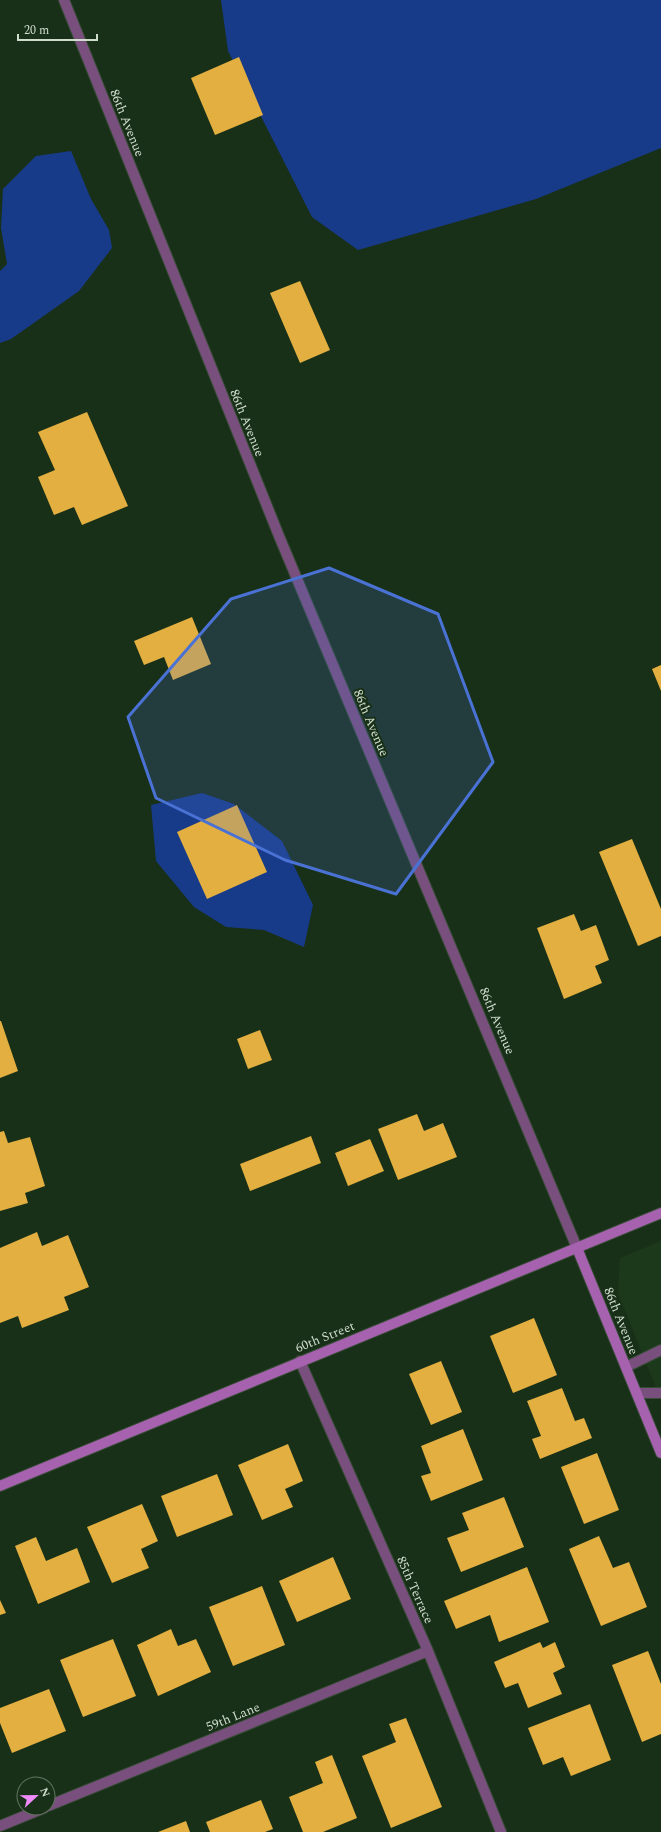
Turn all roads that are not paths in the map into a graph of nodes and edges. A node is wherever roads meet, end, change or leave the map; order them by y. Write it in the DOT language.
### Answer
graph roads {
  1 [pos="64,0"];
  2 [pos="661,1213"];
  3 [pos="578,1248"];
  4 [pos="661,1350"];
  5 [pos="300,1361"];
  6 [pos="626,1366"];
  7 [pos="636,1393"];
  8 [pos="661,1393"];
  9 [pos="661,1453"];
  10 [pos="0,1486"];
  11 [pos="428,1651"];
  12 [pos="56,1803"];
  13 [pos="24,1816"];
  14 [pos="0,1826"];
  15 [pos="501,1832"];
  1 -- 3 [label="street, 86th Avenue"];
  2 -- 3 [label="street, 60th Street"];
  3 -- 5 [label="street, 60th Street"];
  3 -- 6 [label="street, 86th Avenue"];
  4 -- 6 [label="street"];
  5 -- 10 [label="street, 60th Street"];
  5 -- 11 [label="street, 85th Terrace"];
  6 -- 7 [label="street, 86th Avenue"];
  7 -- 8 [label="street"];
  7 -- 9 [label="street, 86th Avenue"];
  11 -- 12 [label="street, 59th Lane"];
  11 -- 15 [label="street, 85th Terrace"];
  13 -- 14 [label="street"];
}
